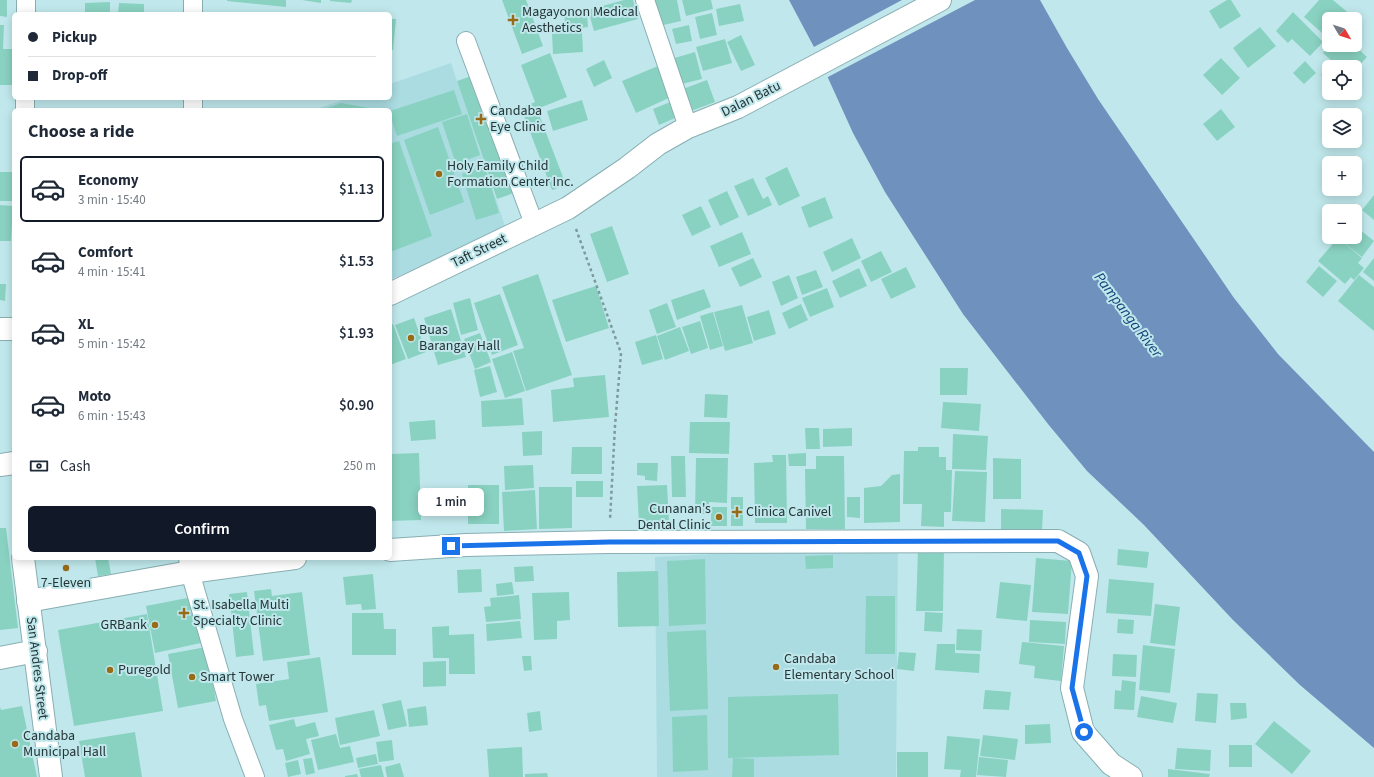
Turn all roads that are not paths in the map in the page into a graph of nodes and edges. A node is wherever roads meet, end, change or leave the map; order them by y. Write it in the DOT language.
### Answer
graph roads {
  1 [pos="26,0"];
  2 [pos="193,0"];
  3 [pos="645,0"];
  4 [pos="940,0"];
  5 [pos="26,12"];
  6 [pos="193,12"];
  7 [pos="466,41"];
  8 [pos="688,127"];
  9 [pos="568,208"];
  10 [pos="534,224"];
  11 [pos="392,293"];
  12 [pos="0,329"];
  13 [pos="12,329"];
  14 [pos="12,463"];
  15 [pos="0,465"];
  16 [pos="392,550"];
  17 [pos="23,560"];
  18 [pos="265,560"];
  19 [pos="189,565"];
  20 [pos="28,601"];
  21 [pos="36,651"];
  22 [pos="0,658"];
  23 [pos="51,777"];
  24 [pos="255,777"];
  25 [pos="1130,777"];
  1 -- 5 [label="street"];
  2 -- 6 [label="street"];
  3 -- 8 [label="street"];
  4 -- 8 [label="street, Dalan Batu"];
  7 -- 10 [label="street"];
  8 -- 9 [label="street, Dalan Batu"];
  9 -- 10 [label="street, Taft Street"];
  10 -- 11 [label="street, Taft Street"];
  12 -- 13 [label="street"];
  14 -- 15 [label="street"];
  16 -- 25 [label="street"];
  17 -- 20 [label="street, San Andres Street"];
  18 -- 19 [label="street"];
  19 -- 20 [label="street"];
  19 -- 24 [label="street"];
  20 -- 21 [label="street, San Andres Street"];
  21 -- 22 [label="street"];
  21 -- 23 [label="street, San Andres Street"];
}
